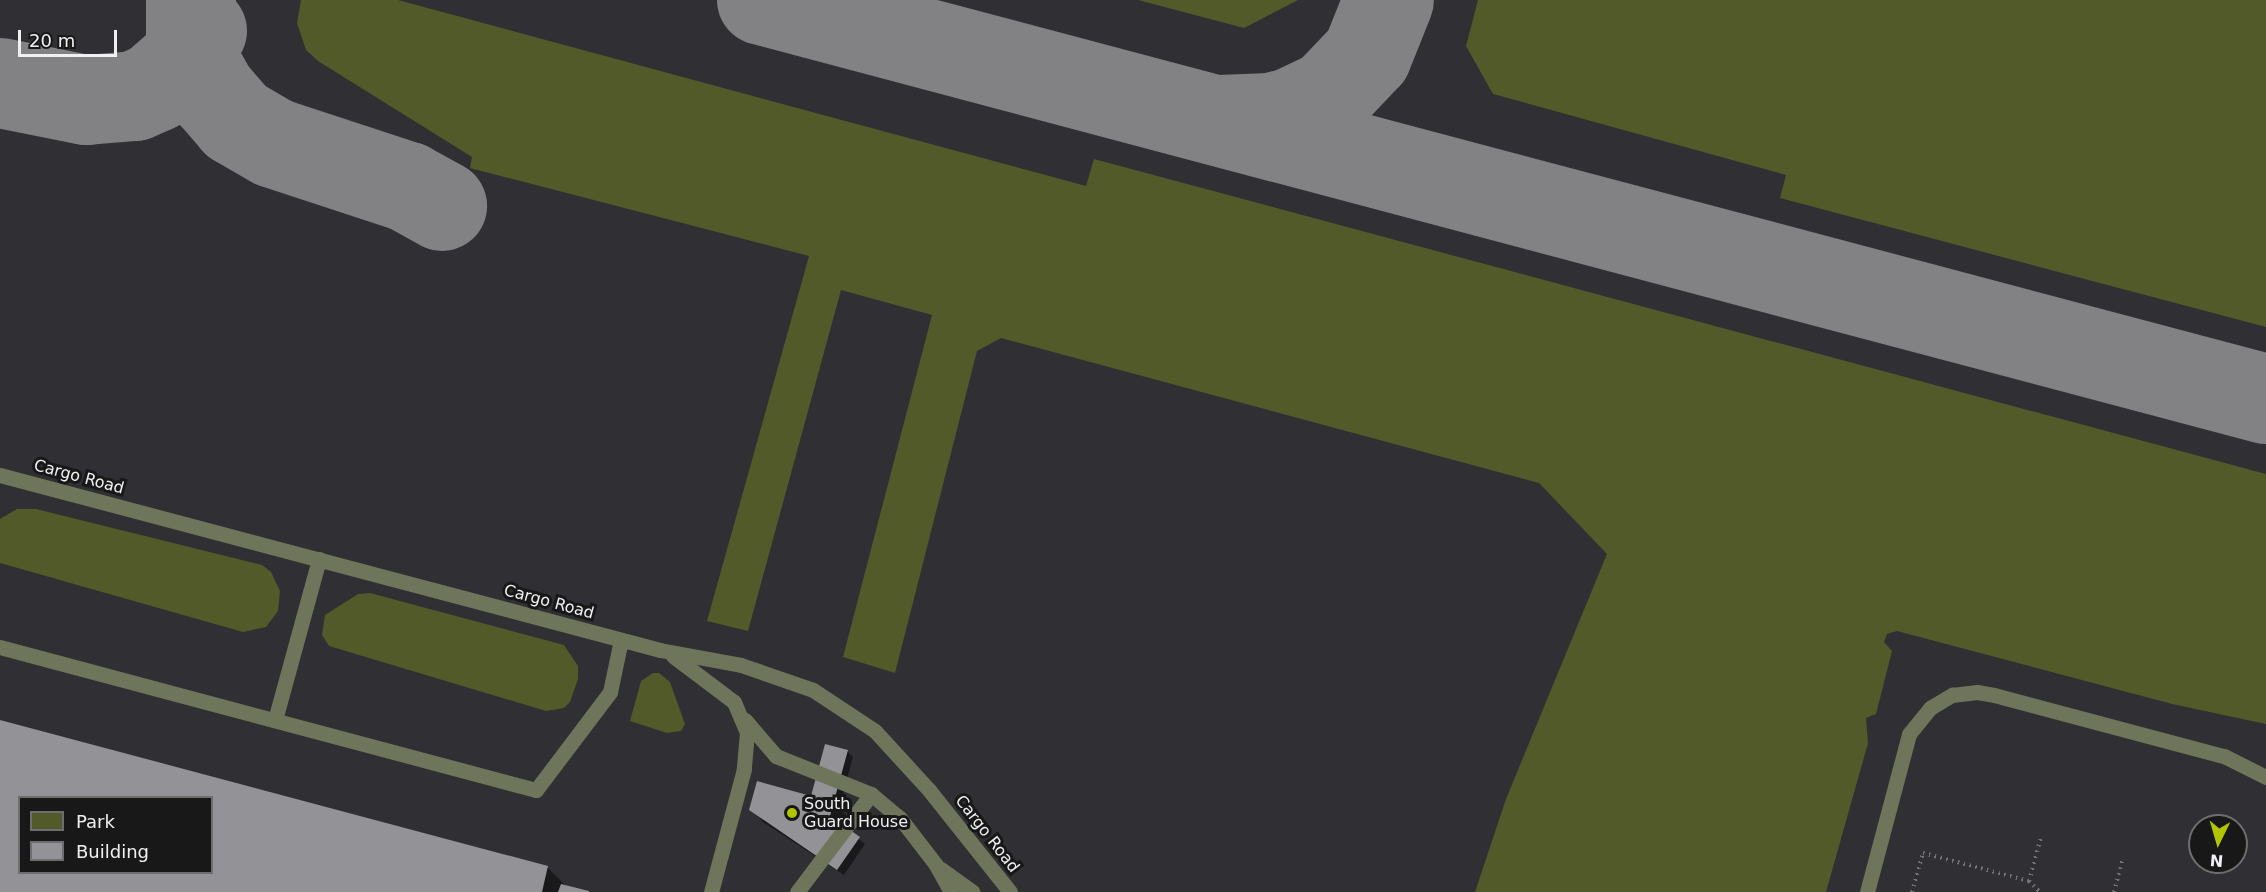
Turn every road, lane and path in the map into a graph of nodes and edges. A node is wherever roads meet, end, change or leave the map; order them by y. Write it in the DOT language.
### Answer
graph roads {
  1 [pos="0,475"];
  2 [pos="319,560"];
  3 [pos="621,640"];
  4 [pos="0,647"];
  5 [pos="660,650"];
  6 [pos="742,715"];
  7 [pos="275,720"];
  8 [pos="2266,777"];
  9 [pos="871,794"];
  10 [pos="2041,837"];
  11 [pos="2123,859"];
  12 [pos="936,865"];
  13 [pos="2029,881"];
  14 [pos="711,892"];
  15 [pos="797,892"];
  16 [pos="951,892"];
  17 [pos="973,892"];
  18 [pos="1010,892"];
  19 [pos="1867,892"];
  20 [pos="1912,892"];
  21 [pos="2040,892"];
  22 [pos="2114,892"];
  1 -- 2 [label="lane, Cargo Road"];
  2 -- 3 [label="lane, Cargo Road"];
  2 -- 7 [label="lane"];
  3 -- 5 [label="lane, Cargo Road"];
  3 -- 7 [label="lane"];
  4 -- 7 [label="lane"];
  5 -- 6 [label="lane"];
  5 -- 18 [label="lane, Cargo Road"];
  6 -- 9 [label="lane"];
  6 -- 14 [label="lane"];
  8 -- 19 [label="lane"];
  9 -- 12 [label="lane"];
  9 -- 15 [label="lane"];
  10 -- 13 [label="path"];
  11 -- 22 [label="path"];
  12 -- 16 [label="lane"];
  12 -- 17 [label="lane"];
  13 -- 20 [label="path"];
  13 -- 21 [label="path"];
}
